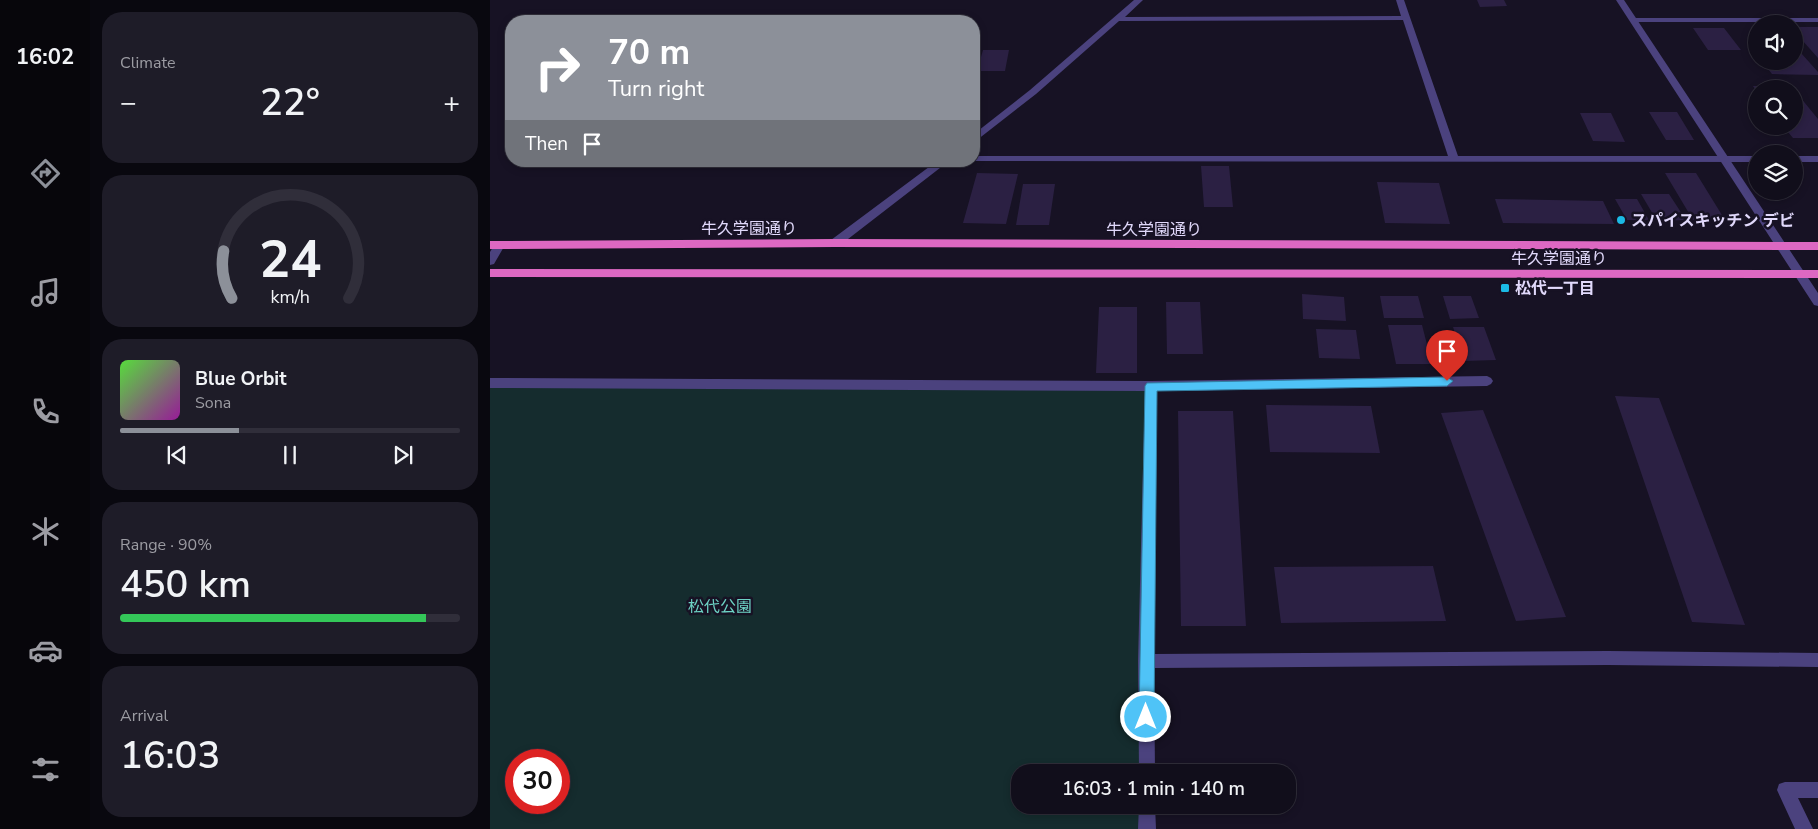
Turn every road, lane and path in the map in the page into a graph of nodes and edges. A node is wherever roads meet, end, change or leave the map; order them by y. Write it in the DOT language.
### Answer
graph roads {
  1 [pos="1139,0"];
  2 [pos="1400,0"];
  3 [pos="1620,0"];
  4 [pos="1406,18"];
  5 [pos="1119,19"];
  6 [pos="1634,20"];
  7 [pos="1818,20"];
  8 [pos="980,133"];
  9 [pos="980,159"];
  10 [pos="1454,159"];
  11 [pos="1723,159"];
  12 [pos="1748,159"];
  13 [pos="1803,159"];
  14 [pos="1818,159"];
  15 [pos="936,167"];
  16 [pos="835,243"];
  17 [pos="495,245"];
  18 [pos="1782,246"];
  19 [pos="1818,246"];
  20 [pos="490,261"];
  21 [pos="490,273"];
  22 [pos="1799,274"];
  23 [pos="1818,274"];
  24 [pos="1818,302"];
  25 [pos="1486,381"];
  26 [pos="490,383"];
  27 [pos="1151,386"];
  28 [pos="1818,660"];
  29 [pos="1146,661"];
  30 [pos="1146,764"];
  31 [pos="1818,790"];
  32 [pos="1147,814"];
  33 [pos="1147,829"];
  34 [pos="1804,829"];
  1 -- 5 [label="street"];
  2 -- 4 [label="street"];
  3 -- 6 [label="street"];
  4 -- 5 [label="street"];
  4 -- 10 [label="street"];
  5 -- 8 [label="street"];
  6 -- 7 [label="street"];
  6 -- 11 [label="street"];
  9 -- 10 [label="street"];
  10 -- 11 [label="street"];
  11 -- 12 [label="street"];
  11 -- 18 [label="street"];
  13 -- 14 [label="street"];
  15 -- 16 [label="street"];
  16 -- 17 [label="highway, 牛久学園通り"];
  16 -- 18 [label="highway, 牛久学園通り"];
  17 -- 20 [label="street"];
  18 -- 19 [label="highway, 牛久学園通り"];
  18 -- 22 [label="street"];
  21 -- 22 [label="highway, 牛久学園通り"];
  22 -- 23 [label="highway, 牛久学園通り"];
  22 -- 24 [label="street"];
  25 -- 27 [label="street"];
  26 -- 27 [label="street"];
  27 -- 29 [label="street"];
  28 -- 29 [label="street"];
  29 -- 30 [label="street"];
  31 -- 34 [label="street"];
  32 -- 33 [label="street"];
}
